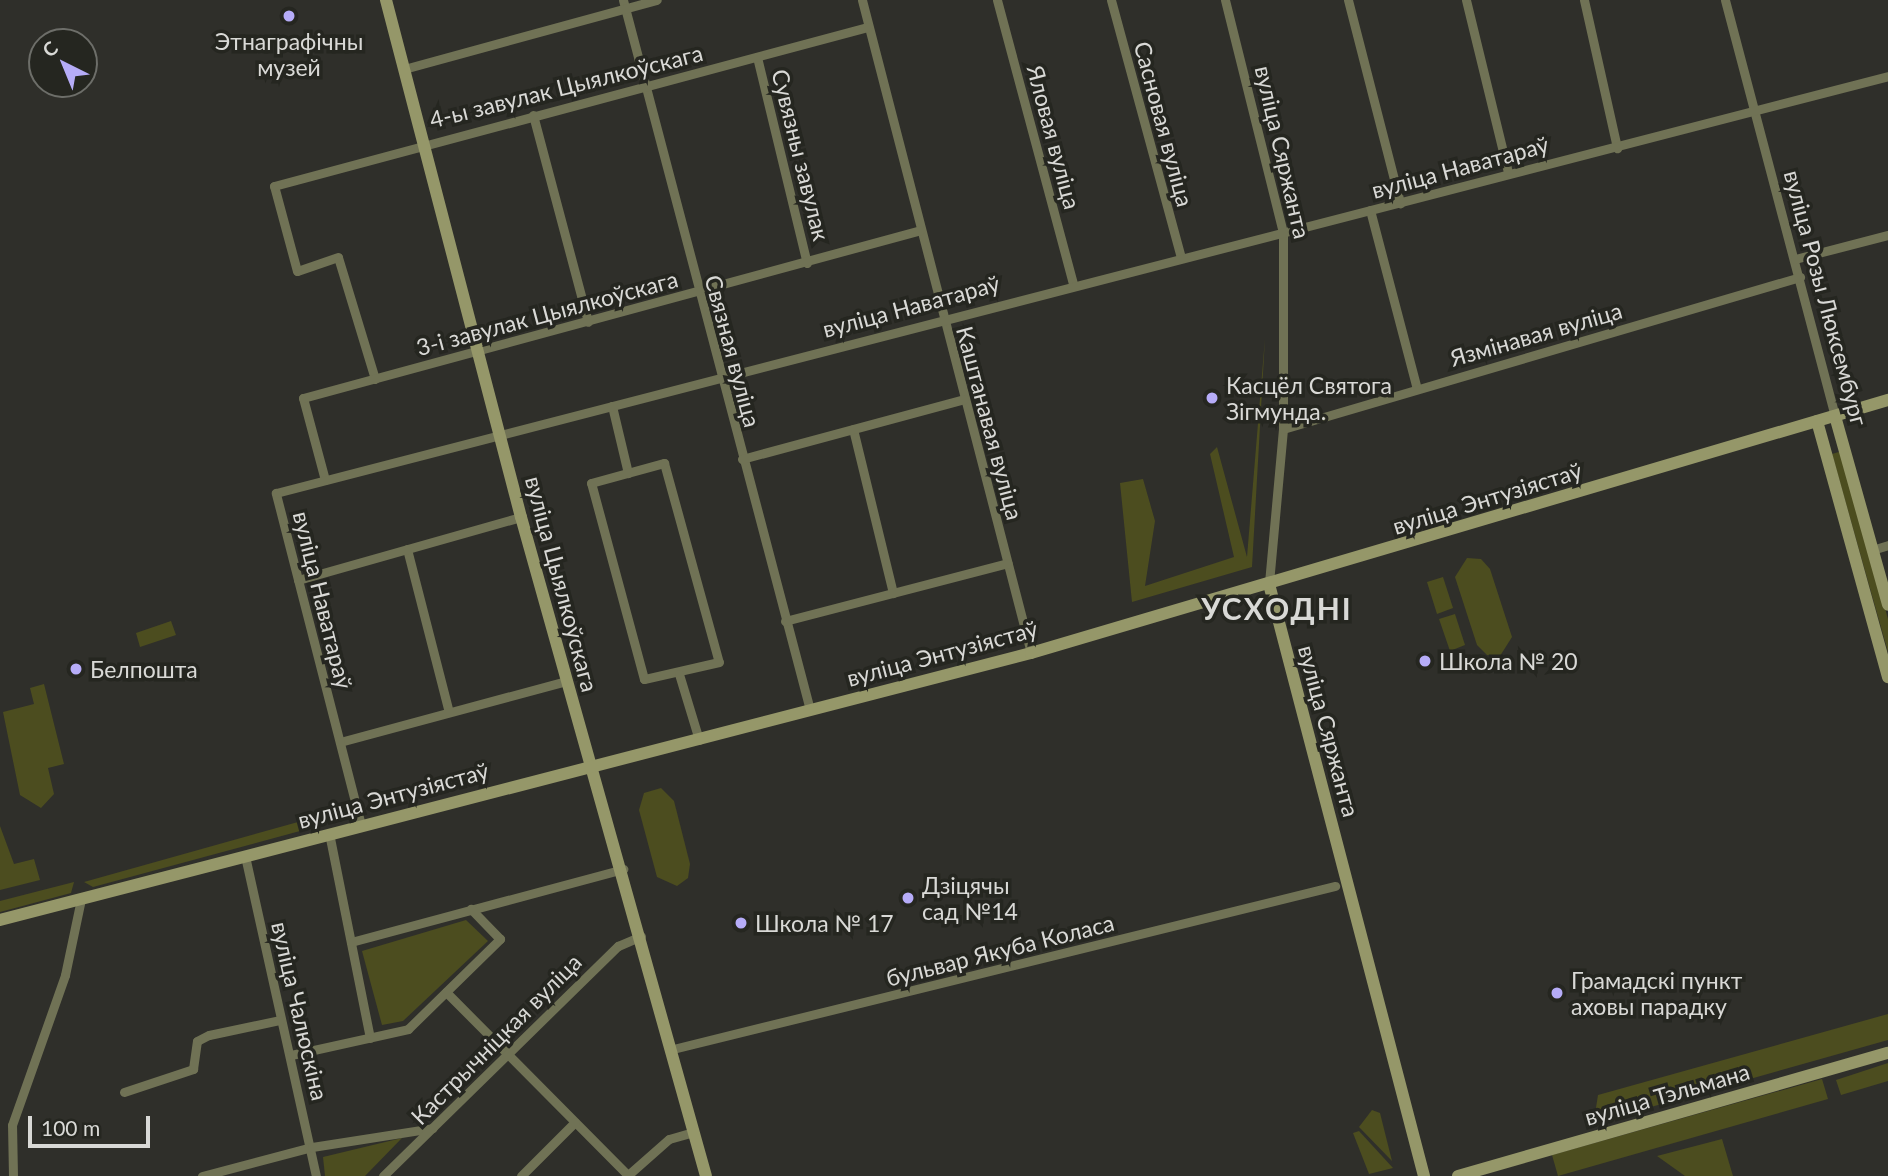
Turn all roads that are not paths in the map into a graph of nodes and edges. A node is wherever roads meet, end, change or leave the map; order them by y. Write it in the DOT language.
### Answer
graph roads {
  1 [pos="386,0"];
  2 [pos="657,0"];
  3 [pos="862,0"];
  4 [pos="997,0"];
  5 [pos="1111,0"];
  6 [pos="1225,0"];
  7 [pos="1348,0"];
  8 [pos="1466,0"];
  9 [pos="1584,0"];
  10 [pos="1725,0"];
  11 [pos="624,4"];
  12 [pos="868,27"];
  13 [pos="757,57"];
  14 [pos="404,69"];
  15 [pos="1888,76"];
  16 [pos="643,85"];
  17 [pos="1756,113"];
  18 [pos="533,115"];
  19 [pos="421,143"];
  20 [pos="1616,148"];
  21 [pos="1508,172"];
  22 [pos="1400,202"];
  23 [pos="1370,210"];
  24 [pos="921,230"];
  25 [pos="1283,233"];
  26 [pos="1888,235"];
  27 [pos="1181,258"];
  28 [pos="1796,259"];
  29 [pos="807,262"];
  30 [pos="1800,277"];
  31 [pos="1073,284"];
  32 [pos="698,293"];
  33 [pos="942,317"];
  34 [pos="587,322"];
  35 [pos="479,350"];
  36 [pos="720,378"];
  37 [pos="374,379"];
  38 [pos="1417,389"];
  39 [pos="964,399"];
  40 [pos="1888,400"];
  41 [pos="612,406"];
  42 [pos="1835,416"];
  43 [pos="1817,421"];
  44 [pos="853,429"];
  45 [pos="1283,429"];
  46 [pos="501,434"];
  47 [pos="742,459"];
  48 [pos="628,473"];
  49 [pos="325,480"];
  50 [pos="521,517"];
  51 [pos="1888,545"];
  52 [pos="407,549"];
  53 [pos="1872,550"];
  54 [pos="1008,563"];
  55 [pos="298,580"];
  56 [pos="1269,584"];
  57 [pos="892,593"];
  58 [pos="1888,605"];
  59 [pos="785,621"];
  60 [pos="1031,653"];
  61 [pos="679,674"];
  62 [pos="1888,677"];
  63 [pos="566,681"];
  64 [pos="810,710"];
  65 [pos="449,712"];
  66 [pos="699,740"];
  67 [pos="340,742"];
  68 [pos="592,766"];
  69 [pos="361,825"];
  70 [pos="329,833"];
  71 [pos="245,856"];
  72 [pos="623,869"];
  73 [pos="1335,886"];
  74 [pos="81,899"];
  75 [pos="471,909"];
  76 [pos="0,920"];
  77 [pos="641,936"];
  78 [pos="351,942"];
  79 [pos="446,992"];
  80 [pos="280,1020"];
  81 [pos="370,1038"];
  82 [pos="673,1049"];
  83 [pos="1888,1053"];
  84 [pos="291,1055"];
  85 [pos="506,1058"];
  86 [pos="124,1092"];
  87 [pos="575,1122"];
  88 [pos="433,1128"];
  89 [pos="694,1132"];
  90 [pos="312,1147"];
  91 [pos="13,1176"];
  92 [pos="202,1176"];
  93 [pos="316,1176"];
  94 [pos="383,1176"];
  95 [pos="521,1176"];
  96 [pos="628,1176"];
  97 [pos="706,1176"];
  98 [pos="1424,1176"];
  99 [pos="1458,1176"];
  1 -- 14 [label="main road, вуліца Цыялкоўскага"];
  2 -- 11 [label="street"];
  3 -- 12 [label="street, Каштанавая вуліца"];
  4 -- 31 [label="street, Яловая вуліца"];
  5 -- 27 [label="street, Сасновая вуліца"];
  6 -- 25 [label="street, вуліца Сяржанта"];
  7 -- 22 [label="street"];
  8 -- 21 [label="street"];
  9 -- 20 [label="street"];
  10 -- 17 [label="street, вуліца Розы Люксембург"];
  11 -- 14 [label="street"];
  11 -- 16 [label="street, Связная вуліца"];
  12 -- 13 [label="street, 4-ы завулак Цыялкоўскага"];
  12 -- 24 [label="street, Каштанавая вуліца"];
  13 -- 16 [label="street, 4-ы завулак Цыялкоўскага"];
  13 -- 29 [label="street, Сувязны завулак"];
  14 -- 19 [label="main road, вуліца Цыялкоўскага"];
  15 -- 17 [label="street, вуліца Наватараў"];
  16 -- 18 [label="street, 4-ы завулак Цыялкоўскага"];
  16 -- 32 [label="street, Связная вуліца"];
  17 -- 20 [label="street, вуліца Наватараў"];
  17 -- 28 [label="street, вуліца Розы Люксембург"];
  18 -- 19 [label="street, 4-ы завулак Цыялкоўскага"];
  18 -- 34 [label="street"];
  19 -- 35 [label="main road, вуліца Цыялкоўскага"];
  19 -- 37 [label="street, 4-ы завулак Цыялкоўскага"];
  20 -- 21 [label="street, вуліца Наватараў"];
  21 -- 22 [label="street, вуліца Наватараў"];
  22 -- 23 [label="street, вуліца Наватараў"];
  23 -- 25 [label="street, вуліца Наватараў"];
  23 -- 38 [label="street"];
  24 -- 29 [label="street, 3-і завулак Цыялкоўскага"];
  24 -- 33 [label="street, Каштанавая вуліца"];
  25 -- 27 [label="street, вуліца Наватараў"];
  25 -- 45 [label="street, вуліца Сяржанта"];
  26 -- 28 [label="street"];
  27 -- 31 [label="street, вуліца Наватараў"];
  28 -- 30 [label="street, вуліца Розы Люксембург"];
  29 -- 32 [label="street, 3-і завулак Цыялкоўскага"];
  30 -- 38 [label="street, Язмінавая вуліца"];
  30 -- 42 [label="street, вуліца Розы Люксембург"];
  31 -- 33 [label="street, вуліца Наватараў"];
  32 -- 34 [label="street, 3-і завулак Цыялкоўскага"];
  32 -- 36 [label="street, Связная вуліца"];
  33 -- 36 [label="street, вуліца Наватараў"];
  33 -- 39 [label="street, Каштанавая вуліца"];
  34 -- 35 [label="street, 3-і завулак Цыялкоўскага"];
  35 -- 37 [label="street, 3-і завулак Цыялкоўскага"];
  35 -- 46 [label="main road, вуліца Цыялкоўскага"];
  36 -- 41 [label="street, вуліца Наватараў"];
  36 -- 47 [label="street, Связная вуліца"];
  37 -- 49 [label="street, 3-і завулак Цыялкоўскага"];
  38 -- 45 [label="street, Язмінавая вуліца"];
  39 -- 44 [label="street"];
  39 -- 54 [label="street, Каштанавая вуліца"];
  40 -- 42 [label="main road, вуліца Энтузіястаў"];
  41 -- 46 [label="street, вуліца Наватараў"];
  41 -- 48 [label="street"];
  42 -- 43 [label="main road, вуліца Энтузіястаў"];
  42 -- 53 [label="main road, вуліца Розы Люксембург"];
  43 -- 56 [label="main road, вуліца Энтузіястаў"];
  43 -- 62 [label="main road, вуліца Розы Люксембург"];
  44 -- 47 [label="street"];
  44 -- 57 [label="street"];
  45 -- 56 [label="street, вуліца Сяржанта"];
  46 -- 49 [label="street, вуліца Наватараў"];
  46 -- 50 [label="main road, вуліца Цыялкоўскага"];
  47 -- 59 [label="street, Связная вуліца"];
  48 -- 61 [label="street"];
  48 -- 61 [label="street"];
  49 -- 55 [label="street, вуліца Наватараў"];
  50 -- 52 [label="street"];
  50 -- 63 [label="main road, вуліца Цыялкоўскага"];
  51 -- 53 [label="street"];
  52 -- 55 [label="street"];
  52 -- 65 [label="street"];
  53 -- 58 [label="main road, вуліца Розы Люксембург"];
  54 -- 57 [label="street"];
  54 -- 60 [label="street, Каштанавая вуліца"];
  55 -- 67 [label="street, вуліца Наватараў"];
  56 -- 60 [label="main road, вуліца Энтузіястаў"];
  56 -- 98 [label="main road, вуліца Сяржанта"];
  57 -- 59 [label="street"];
  59 -- 64 [label="street, Связная вуліца"];
  60 -- 64 [label="main road, вуліца Энтузіястаў"];
  61 -- 66 [label="street"];
  63 -- 65 [label="street"];
  63 -- 68 [label="main road, вуліца Цыялкоўскага"];
  64 -- 66 [label="main road, вуліца Энтузіястаў"];
  65 -- 67 [label="street"];
  66 -- 68 [label="main road, вуліца Энтузіястаў"];
  67 -- 69 [label="street, вуліца Наватараў"];
  68 -- 69 [label="main road, вуліца Энтузіястаў"];
  68 -- 72 [label="main road, вуліца Цыялкоўскага"];
  69 -- 70 [label="main road, вуліца Энтузіястаў"];
  70 -- 71 [label="main road, вуліца Энтузіястаў"];
  70 -- 78 [label="street"];
  71 -- 74 [label="main road, вуліца Энтузіястаў"];
  71 -- 80 [label="street, вуліца Чалюскіна"];
  72 -- 75 [label="street"];
  72 -- 77 [label="main road, вуліца Цыялкоўскага"];
  73 -- 82 [label="street, бульвар Якуба Коласа"];
  74 -- 76 [label="main road, вуліца Энтузіястаў"];
  74 -- 91 [label="street"];
  75 -- 78 [label="street"];
  75 -- 79 [label="street"];
  77 -- 82 [label="main road, вуліца Цыялкоўскага"];
  77 -- 85 [label="street, Кастрычніцкая вуліца"];
  78 -- 81 [label="street"];
  79 -- 81 [label="street"];
  79 -- 85 [label="street"];
  80 -- 84 [label="street, вуліца Чалюскіна"];
  80 -- 86 [label="street"];
  81 -- 84 [label="street"];
  82 -- 89 [label="main road, вуліца Цыялкоўскага"];
  83 -- 99 [label="main road, вуліца Тэльмана"];
  84 -- 90 [label="street, вуліца Чалюскіна"];
  85 -- 87 [label="street"];
  85 -- 88 [label="street, Кастрычніцкая вуліца"];
  87 -- 95 [label="street"];
  87 -- 96 [label="street"];
  88 -- 90 [label="street"];
  88 -- 94 [label="street, Кастрычніцкая вуліца"];
  89 -- 96 [label="street"];
  89 -- 97 [label="main road, вуліца Цыялкоўскага"];
  90 -- 92 [label="street"];
  90 -- 93 [label="street, вуліца Чалюскіна"];
}
